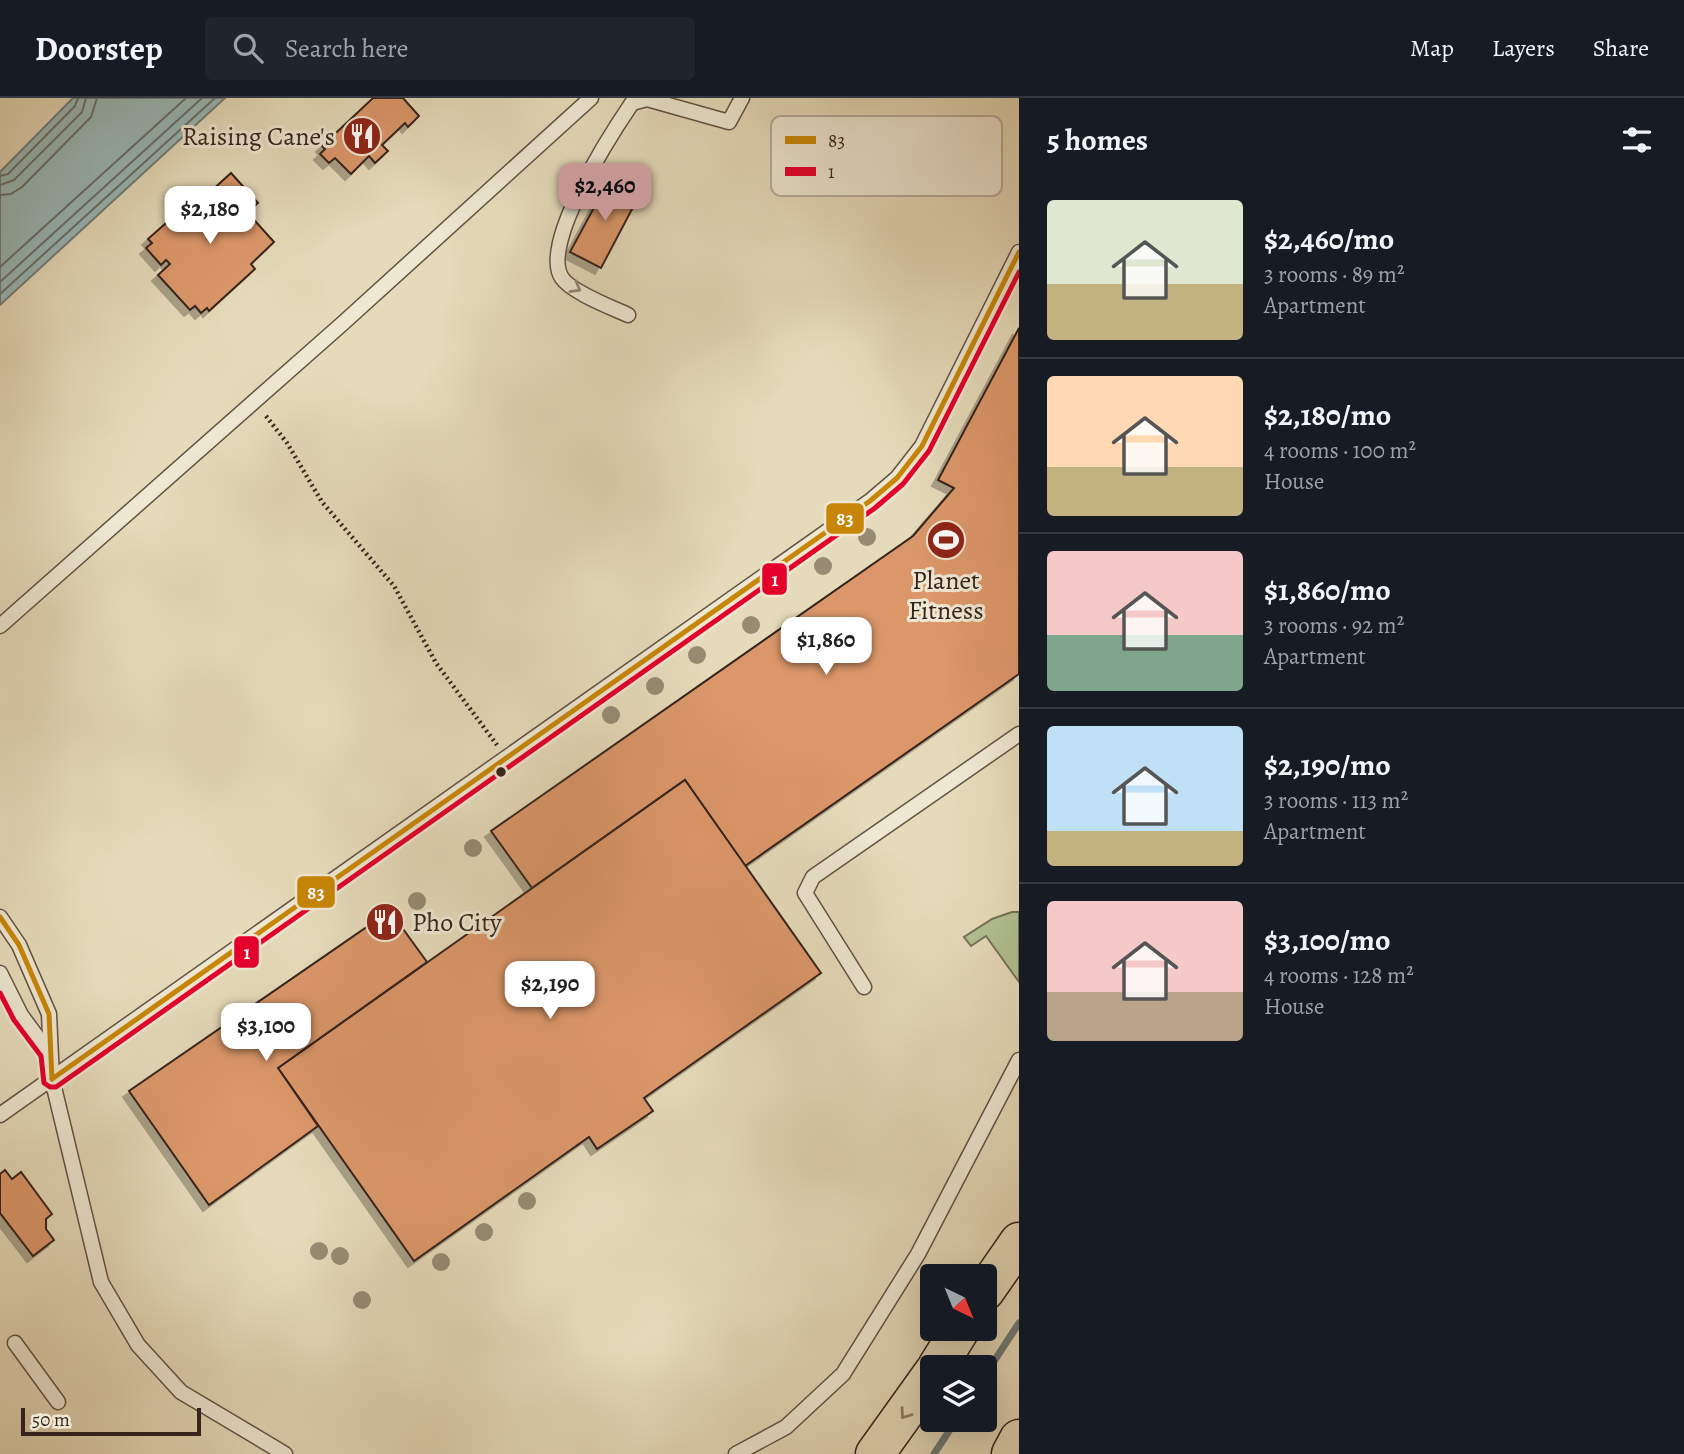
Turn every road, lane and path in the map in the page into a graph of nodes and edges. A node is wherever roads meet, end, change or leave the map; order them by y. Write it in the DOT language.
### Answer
graph roads {
  1 [pos="591,98"];
  2 [pos="742,98"];
  3 [pos="1019,252"];
  4 [pos="628,315"];
  5 [pos="254,402"];
  6 [pos="0,626"];
  7 [pos="1019,734"];
  8 [pos="507,757"];
  9 [pos="0,917"];
  10 [pos="0,973"];
  11 [pos="864,987"];
  12 [pos="49,1053"];
  13 [pos="1019,1060"];
  14 [pos="52,1079"];
  15 [pos="0,1115"];
  16 [pos="1019,1242"];
  17 [pos="998,1272"];
  18 [pos="15,1343"];
  19 [pos="920,1391"];
  20 [pos="58,1402"];
  21 [pos="1019,1439"];
  22 [pos="285,1454"];
  23 [pos="736,1454"];
  24 [pos="875,1454"];
  25 [pos="1011,1454"];
  1 -- 5 [label="lane"];
  2 -- 4 [label="lane, one-way"];
  3 -- 8 [label="lane"];
  5 -- 6 [label="lane"];
  5 -- 8 [label="path"];
  7 -- 11 [label="lane"];
  8 -- 14 [label="lane"];
  9 -- 12 [label="lane"];
  10 -- 12 [label="lane"];
  12 -- 14 [label="lane"];
  13 -- 23 [label="lane"];
  14 -- 15 [label="lane"];
  14 -- 22 [label="lane"];
  16 -- 17 [label="highway"];
  18 -- 20 [label="lane"];
  19 -- 24 [label="highway, one-way"];
  21 -- 25 [label="highway"];
}
